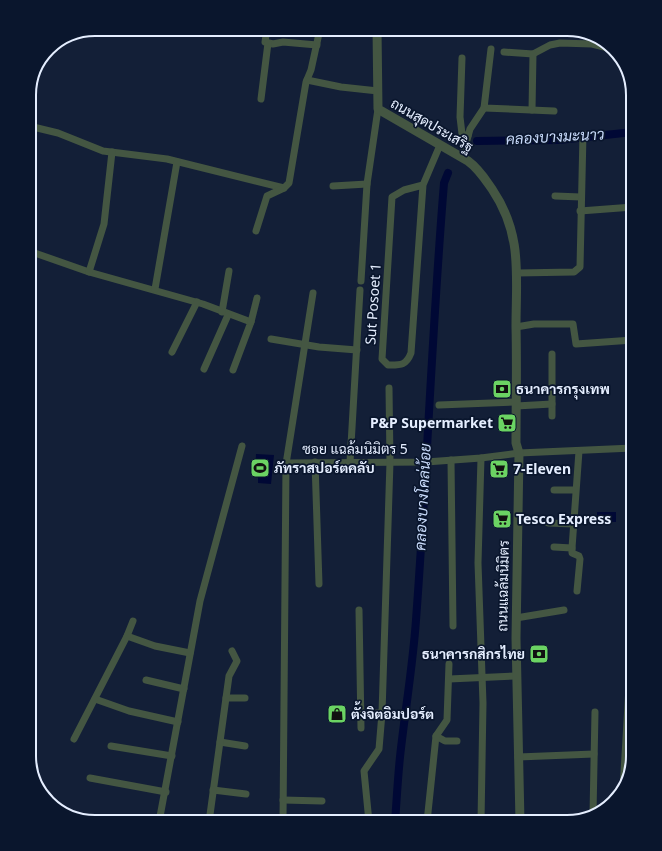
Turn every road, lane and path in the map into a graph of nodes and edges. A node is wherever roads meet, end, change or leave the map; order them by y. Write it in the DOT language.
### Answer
graph roads {
  1 [pos="266,36"];
  2 [pos="319,36"];
  3 [pos="378,36"];
  4 [pos="268,43"];
  5 [pos="317,46"];
  6 [pos="598,46"];
  7 [pos="491,49"];
  8 [pos="504,52"];
  9 [pos="533,54"];
  10 [pos="462,58"];
  11 [pos="307,80"];
  12 [pos="378,91"];
  13 [pos="261,99"];
  14 [pos="484,108"];
  15 [pos="378,109"];
  16 [pos="532,110"];
  17 [pos="554,111"];
  18 [pos="36,128"];
  19 [pos="583,134"];
  20 [pos="468,136"];
  21 [pos="440,145"];
  22 [pos="112,152"];
  23 [pos="462,158"];
  24 [pos="177,162"];
  25 [pos="478,170"];
  26 [pos="367,184"];
  27 [pos="422,185"];
  28 [pos="333,186"];
  29 [pos="284,188"];
  30 [pos="555,196"];
  31 [pos="581,198"];
  32 [pos="626,208"];
  33 [pos="580,211"];
  34 [pos="256,231"];
  35 [pos="36,253"];
  36 [pos="229,271"];
  37 [pos="89,272"];
  38 [pos="517,273"];
  39 [pos="361,280"];
  40 [pos="155,289"];
  41 [pos="360,290"];
  42 [pos="313,294"];
  43 [pos="257,298"];
  44 [pos="197,302"];
  45 [pos="225,314"];
  46 [pos="251,322"];
  47 [pos="516,327"];
  48 [pos="271,339"];
  49 [pos="626,340"];
  50 [pos="304,345"];
  51 [pos="357,350"];
  52 [pos="172,352"];
  53 [pos="552,354"];
  54 [pos="204,369"];
  55 [pos="233,370"];
  56 [pos="389,388"];
  57 [pos="516,404"];
  58 [pos="552,404"];
  59 [pos="439,405"];
  60 [pos="552,416"];
  61 [pos="242,446"];
  62 [pos="626,448"];
  63 [pos="579,451"];
  64 [pos="519,452"];
  65 [pos="480,458"];
  66 [pos="451,460"];
  67 [pos="315,462"];
  68 [pos="350,462"];
  69 [pos="390,462"];
  70 [pos="287,463"];
  71 [pos="554,490"];
  72 [pos="575,490"];
  73 [pos="548,523"];
  74 [pos="573,524"];
  75 [pos="554,548"];
  76 [pos="572,548"];
  77 [pos="319,584"];
  78 [pos="577,591"];
  79 [pos="359,610"];
  80 [pos="564,610"];
  81 [pos="516,618"];
  82 [pos="133,621"];
  83 [pos="453,626"];
  84 [pos="128,636"];
  85 [pos="232,651"];
  86 [pos="190,653"];
  87 [pos="449,664"];
  88 [pos="516,676"];
  89 [pos="482,677"];
  90 [pos="449,679"];
  91 [pos="146,680"];
  92 [pos="184,689"];
  93 [pos="226,698"];
  94 [pos="245,698"];
  95 [pos="95,699"];
  96 [pos="595,712"];
  97 [pos="362,713"];
  98 [pos="382,713"];
  99 [pos="178,722"];
  100 [pos="361,728"];
  101 [pos="436,736"];
  102 [pos="74,740"];
  103 [pos="457,741"];
  104 [pos="220,742"];
  105 [pos="111,746"];
  106 [pos="245,746"];
  107 [pos="594,754"];
  108 [pos="172,756"];
  109 [pos="518,757"];
  110 [pos="90,778"];
  111 [pos="213,790"];
  112 [pos="166,792"];
  113 [pos="246,794"];
  114 [pos="283,800"];
  115 [pos="322,801"];
  116 [pos="593,809"];
  117 [pos="161,815"];
  118 [pos="211,815"];
  119 [pos="283,815"];
  120 [pos="368,815"];
  121 [pos="428,815"];
  122 [pos="481,815"];
  123 [pos="520,815"];
  1 -- 4 [label="street"];
  2 -- 5 [label="street"];
  3 -- 12 [label="street, ถนนสุดประเสริฐ"];
  4 -- 5 [label="street"];
  4 -- 13 [label="street"];
  5 -- 11 [label="street"];
  6 -- 9 [label="street"];
  7 -- 14 [label="street"];
  8 -- 9 [label="street"];
  9 -- 16 [label="street"];
  10 -- 20 [label="street"];
  11 -- 12 [label="street"];
  11 -- 29 [label="street"];
  12 -- 15 [label="street, ถนนสุดประเสริฐ"];
  14 -- 16 [label="street"];
  14 -- 20 [label="street"];
  15 -- 21 [label="street, ถนนสุดประเสริฐ"];
  15 -- 26 [label="street"];
  16 -- 17 [label="street"];
  18 -- 22 [label="street"];
  19 -- 31 [label="street"];
  20 -- 23 [label="street"];
  21 -- 23 [label="street, ถนนสุดประเสริฐ"];
  21 -- 27 [label="street, Sut Posoet 1"];
  22 -- 24 [label="street"];
  22 -- 37 [label="street"];
  23 -- 25 [label="street, ถนนสุดประเสริฐ"];
  24 -- 29 [label="street"];
  24 -- 40 [label="street"];
  25 -- 38 [label="street, ถนนแฉล้มนิมิตร"];
  26 -- 28 [label="street"];
  26 -- 39 [label="street"];
  27 -- 27 [label="street, Sut Posoet 1"];
  29 -- 34 [label="street"];
  30 -- 31 [label="street"];
  31 -- 33 [label="street"];
  32 -- 33 [label="street"];
  33 -- 38 [label="street"];
  35 -- 37 [label="street"];
  36 -- 45 [label="street"];
  37 -- 40 [label="street"];
  38 -- 47 [label="street, ถนนแฉล้มนิมิตร"];
  40 -- 44 [label="street"];
  41 -- 51 [label="street"];
  42 -- 50 [label="street"];
  43 -- 46 [label="street"];
  44 -- 45 [label="street"];
  44 -- 52 [label="street"];
  45 -- 46 [label="street"];
  45 -- 54 [label="street"];
  46 -- 55 [label="street"];
  47 -- 49 [label="street"];
  47 -- 57 [label="street, ถนนแฉล้มนิมิตร"];
  48 -- 50 [label="street"];
  50 -- 51 [label="street"];
  50 -- 70 [label="street"];
  51 -- 68 [label="street"];
  53 -- 58 [label="street"];
  56 -- 69 [label="street"];
  57 -- 58 [label="street"];
  57 -- 59 [label="street"];
  57 -- 64 [label="street, ถนนแฉล้มนิมิตร"];
  58 -- 60 [label="street"];
  61 -- 86 [label="street"];
  62 -- 63 [label="street, ซอย แฉล้มนิมิตร 5"];
  63 -- 64 [label="street, ซอย แฉล้มนิมิตร 5"];
  63 -- 72 [label="street"];
  64 -- 65 [label="street, ซอย แฉล้มนิมิตร 5"];
  64 -- 81 [label="street, ถนนแฉล้มนิมิตร"];
  65 -- 66 [label="street, ซอย แฉล้มนิมิตร 5"];
  65 -- 89 [label="street"];
  66 -- 69 [label="street, ซอย แฉล้มนิมิตร 5"];
  66 -- 83 [label="street"];
  67 -- 68 [label="street, ซอย แฉล้มนิมิตร 5"];
  67 -- 70 [label="street, ซอย แฉล้มนิมิตร 5"];
  67 -- 77 [label="street"];
  68 -- 69 [label="street, ซอย แฉล้มนิมิตร 5"];
  69 -- 98 [label="street"];
  70 -- 114 [label="street"];
  71 -- 72 [label="street"];
  72 -- 74 [label="street"];
  73 -- 74 [label="street"];
  74 -- 76 [label="street"];
  75 -- 76 [label="street"];
  76 -- 78 [label="street"];
  79 -- 97 [label="street"];
  80 -- 81 [label="street"];
  81 -- 88 [label="street, ถนนแฉล้มนิมิตร"];
  82 -- 84 [label="street"];
  84 -- 86 [label="street"];
  84 -- 95 [label="street"];
  85 -- 93 [label="street"];
  86 -- 92 [label="street"];
  87 -- 90 [label="street"];
  88 -- 89 [label="street"];
  88 -- 109 [label="street, ถนนแฉล้มนิมิตร"];
  89 -- 90 [label="street"];
  89 -- 122 [label="street"];
  90 -- 101 [label="street"];
  91 -- 92 [label="street"];
  92 -- 99 [label="street"];
  93 -- 94 [label="street"];
  93 -- 104 [label="street"];
  95 -- 99 [label="street"];
  95 -- 102 [label="street"];
  96 -- 107 [label="street"];
  97 -- 98 [label="street"];
  97 -- 100 [label="street"];
  98 -- 120 [label="street"];
  99 -- 108 [label="street"];
  101 -- 103 [label="street"];
  101 -- 121 [label="street"];
  104 -- 106 [label="street"];
  104 -- 111 [label="street"];
  105 -- 108 [label="street"];
  107 -- 109 [label="street"];
  107 -- 116 [label="street"];
  108 -- 112 [label="street"];
  109 -- 123 [label="street, ถนนแฉล้มนิมิตร"];
  110 -- 112 [label="street"];
  111 -- 113 [label="street"];
  111 -- 118 [label="street"];
  112 -- 117 [label="street"];
  114 -- 115 [label="street"];
  114 -- 119 [label="street"];
}
